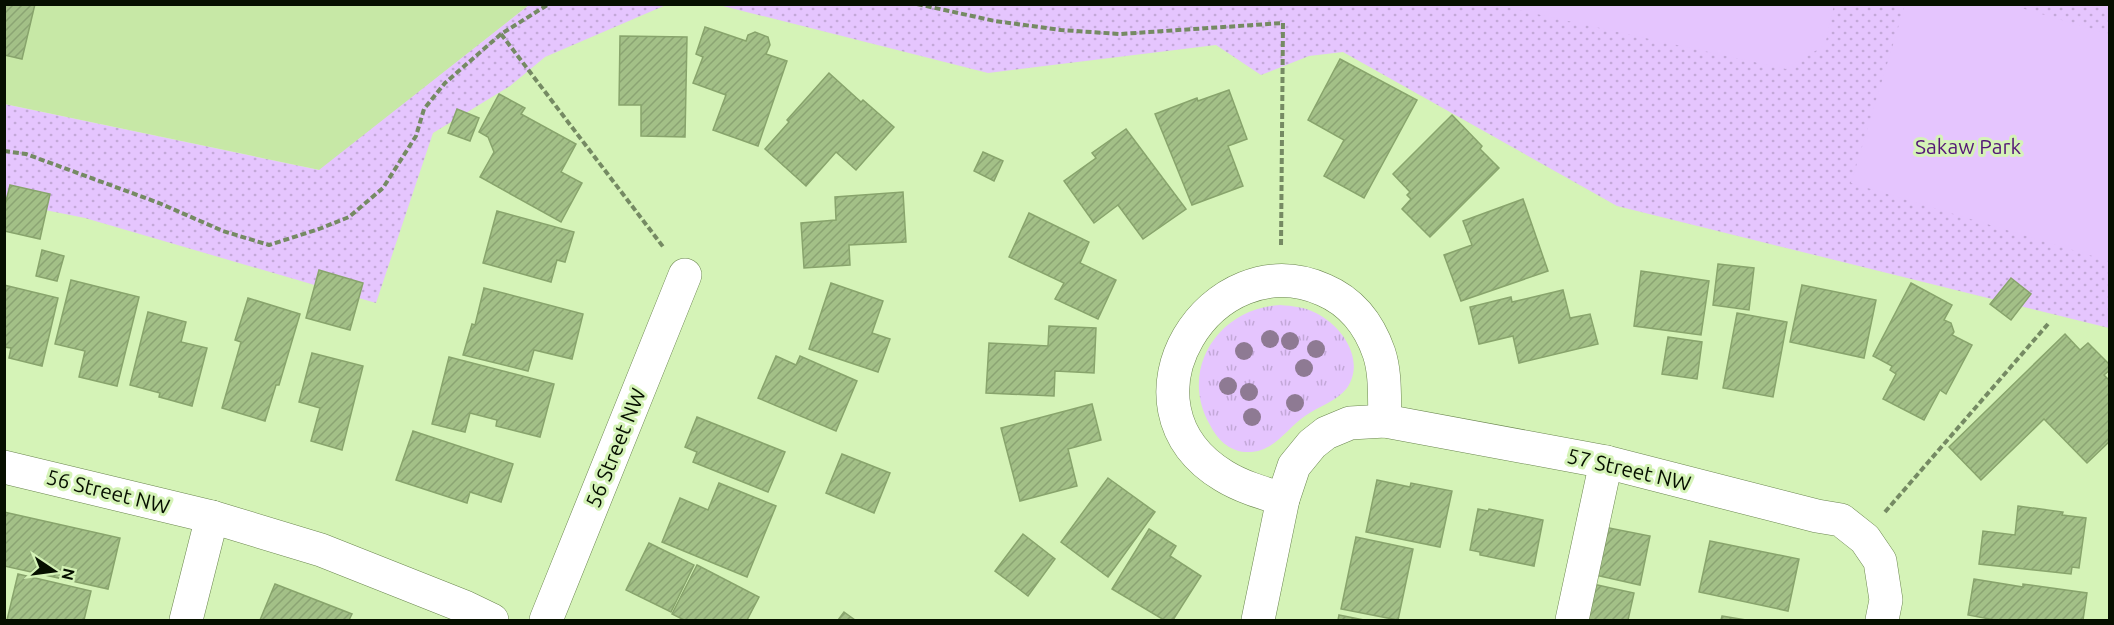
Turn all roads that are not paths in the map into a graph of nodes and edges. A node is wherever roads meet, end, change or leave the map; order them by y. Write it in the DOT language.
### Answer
graph roads {
  1 [pos="685,275"];
  2 [pos="1385,421"];
  3 [pos="1606,462"];
  4 [pos="4,467"];
  5 [pos="1283,499"];
  6 [pos="212,517"];
  7 [pos="473,616"];
  8 [pos="186,621"];
  9 [pos="546,621"];
  10 [pos="1258,621"];
  11 [pos="1572,621"];
  12 [pos="1882,621"];
  1 -- 9 [label="street, 56 Street NW"];
  2 -- 3 [label="street, 57 Street NW"];
  2 -- 5 [label="street, 57 Street NW"];
  2 -- 5 [label="street"];
  3 -- 11 [label="street"];
  3 -- 12 [label="street, 57 Street NW"];
  4 -- 6 [label="street, 56 Street NW"];
  5 -- 10 [label="street"];
  6 -- 7 [label="street, 56 Street NW"];
  6 -- 8 [label="street"];
}
